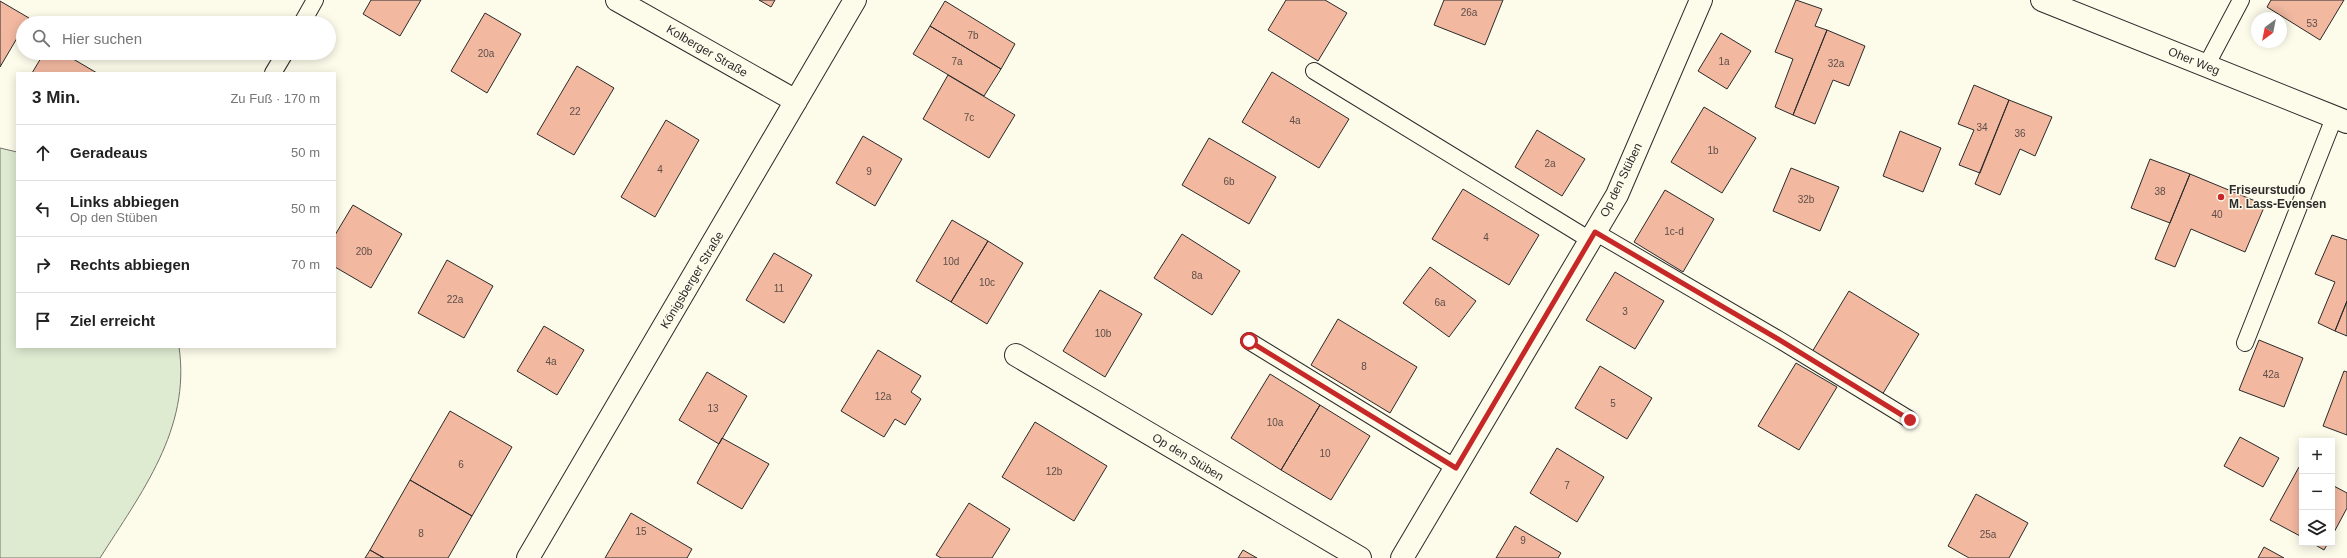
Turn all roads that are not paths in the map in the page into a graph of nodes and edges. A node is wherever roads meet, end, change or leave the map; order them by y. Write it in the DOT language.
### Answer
graph roads {
  1 [pos="315,0"];
  2 [pos="618,0"];
  3 [pos="855,0"];
  4 [pos="1701,0"];
  5 [pos="2042,0"];
  6 [pos="2241,0"];
  7 [pos="306,16"];
  8 [pos="281,60"];
  9 [pos="2206,66"];
  10 [pos="1314,71"];
  11 [pos="274,72"];
  12 [pos="796,101"];
  13 [pos="2341,120"];
  14 [pos="1593,236"];
  15 [pos="1249,341"];
  16 [pos="2245,343"];
  17 [pos="1016,356"];
  18 [pos="1910,420"];
  19 [pos="1456,468"];
  20 [pos="528,558"];
  21 [pos="1360,558"];
  22 [pos="1402,558"];
  1 -- 7 [label="lane"];
  2 -- 12 [label="street, Kolberger Straße"];
  3 -- 12 [label="street, Königsberger Straße"];
  4 -- 14 [label="street, Op den Stüben"];
  5 -- 9 [label="street, Oher Weg"];
  6 -- 9 [label="lane"];
  8 -- 11 [label="lane"];
  9 -- 13 [label="street, Oher Weg"];
  10 -- 14 [label="lane"];
  12 -- 20 [label="street, Königsberger Straße"];
  13 -- 16 [label="lane"];
  14 -- 18 [label="lane"];
  14 -- 19 [label="street, Op den Stüben"];
  15 -- 19 [label="lane"];
  17 -- 21 [label="street, Op den Stüben"];
  19 -- 22 [label="street, Op den Stüben"];
}
